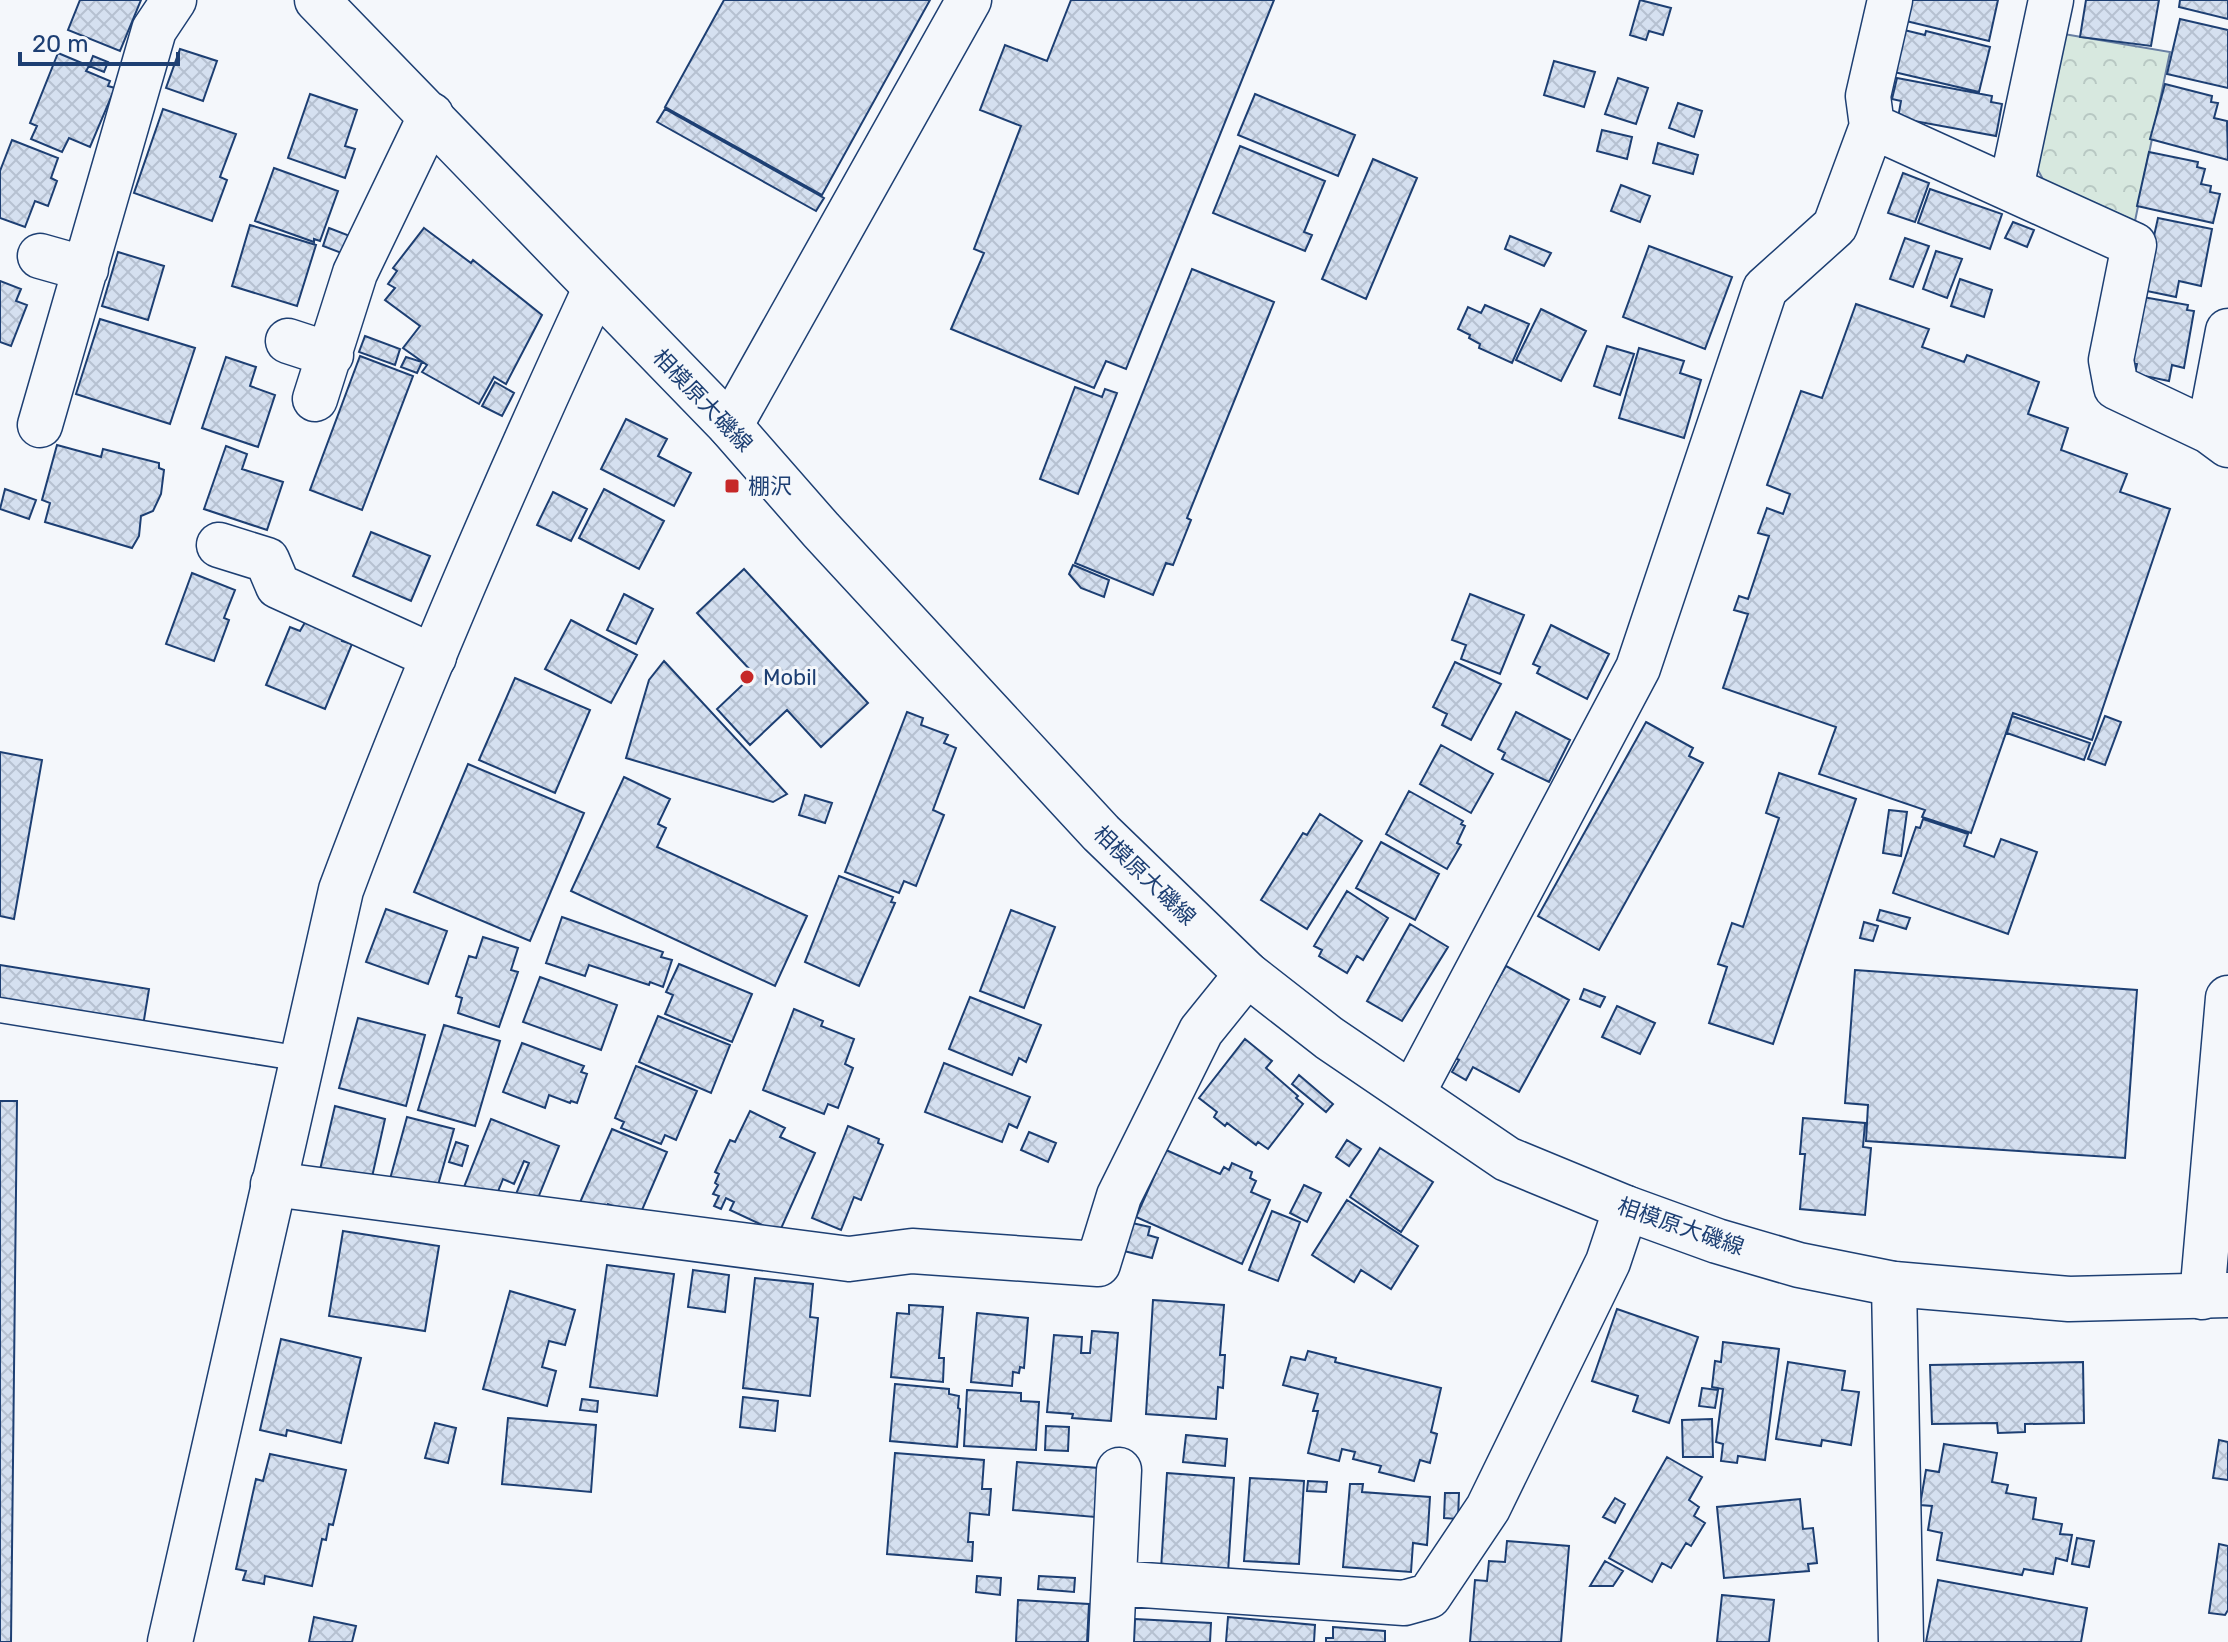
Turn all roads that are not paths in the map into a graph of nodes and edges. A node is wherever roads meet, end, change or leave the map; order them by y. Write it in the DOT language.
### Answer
graph roads {
  1 [pos="174,0"];
  2 [pos="317,0"];
  3 [pos="969,0"];
  4 [pos="1890,0"];
  5 [pos="2051,0"];
  6 [pos="431,115"];
  7 [pos="1872,126"];
  8 [pos="2011,188"];
  9 [pos="40,256"];
  10 [pos="86,269"];
  11 [pos="595,289"];
  12 [pos="2228,331"];
  13 [pos="288,341"];
  14 [pos="331,355"];
  15 [pos="315,399"];
  16 [pos="40,425"];
  17 [pos="730,426"];
  18 [pos="2218,438"];
  19 [pos="219,545"];
  20 [pos="434,657"];
  21 [pos="1247,974"];
  22 [pos="2228,998"];
  23 [pos="0,1010"];
  24 [pos="302,1059"];
  25 [pos="1412,1094"];
  26 [pos="273,1184"];
  27 [pos="1626,1208"];
  28 [pos="1894,1284"];
  29 [pos="2215,1296"];
  30 [pos="1119,1470"];
  31 [pos="1114,1583"];
  32 [pos="170,1642"];
  33 [pos="1111,1642"];
  34 [pos="1901,1642"];
  1 -- 10 [label="street"];
  2 -- 6 [label="street, 相模原大磯線"];
  3 -- 17 [label="street"];
  4 -- 7 [label="street"];
  5 -- 8 [label="street"];
  6 -- 11 [label="street, 相模原大磯線"];
  6 -- 14 [label="street"];
  7 -- 8 [label="street"];
  7 -- 25 [label="street"];
  8 -- 18 [label="street"];
  9 -- 10 [label="street"];
  10 -- 16 [label="street"];
  11 -- 17 [label="street, 相模原大磯線"];
  11 -- 20 [label="street"];
  12 -- 18 [label="street"];
  13 -- 14 [label="street"];
  14 -- 15 [label="street"];
  17 -- 21 [label="street, 相模原大磯線"];
  19 -- 20 [label="street"];
  20 -- 24 [label="street"];
  21 -- 25 [label="street, 相模原大磯線"];
  21 -- 26 [label="street"];
  22 -- 29 [label="street"];
  23 -- 24 [label="lane"];
  24 -- 26 [label="street"];
  25 -- 27 [label="street, 相模原大磯線"];
  26 -- 32 [label="street"];
  27 -- 28 [label="street, 相模原大磯線"];
  27 -- 31 [label="street"];
  28 -- 29 [label="street, 相模原大磯線"];
  28 -- 34 [label="street"];
  30 -- 31 [label="street"];
  31 -- 33 [label="street"];
}
